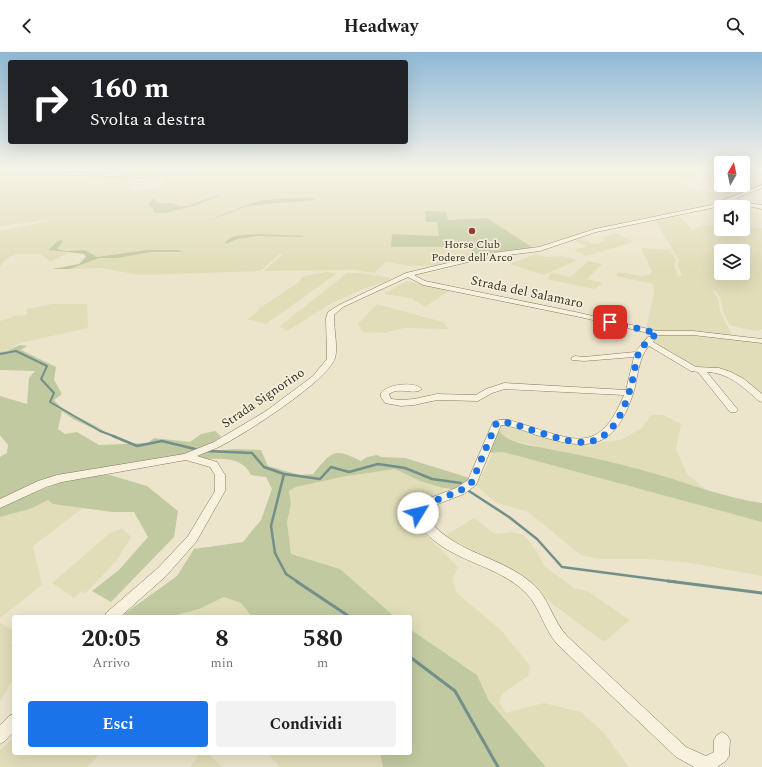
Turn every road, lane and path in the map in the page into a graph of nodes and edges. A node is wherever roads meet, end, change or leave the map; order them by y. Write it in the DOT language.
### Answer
graph roads {
  1 [pos="719,202"];
  2 [pos="739,202"];
  3 [pos="760,206"];
  4 [pos="408,274"];
  5 [pos="657,333"];
  6 [pos="762,341"];
  7 [pos="648,342"];
  8 [pos="638,354"];
  9 [pos="575,358"];
  10 [pos="701,370"];
  11 [pos="418,389"];
  12 [pos="629,392"];
  13 [pos="762,399"];
  14 [pos="733,410"];
  15 [pos="186,457"];
  16 [pos="0,504"];
  17 [pos="113,615"];
  18 [pos="12,723"];
  19 [pos="0,736"];
  20 [pos="722,740"];
  1 -- 4 [label="street, Strada Signorino"];
  2 -- 3 [label="street"];
  4 -- 5 [label="street, Strada del Salamaro"];
  4 -- 15 [label="street, Strada Signorino"];
  5 -- 6 [label="street, Strada del Salamaro"];
  5 -- 7 [label="street"];
  7 -- 8 [label="street"];
  7 -- 10 [label="street"];
  8 -- 9 [label="street"];
  8 -- 12 [label="street"];
  10 -- 13 [label="street"];
  10 -- 14 [label="street"];
  11 -- 12 [label="street"];
  12 -- 20 [label="street"];
  15 -- 16 [label="street, Strada Signorino"];
  15 -- 17 [label="street"];
  18 -- 19 [label="street"];
}
